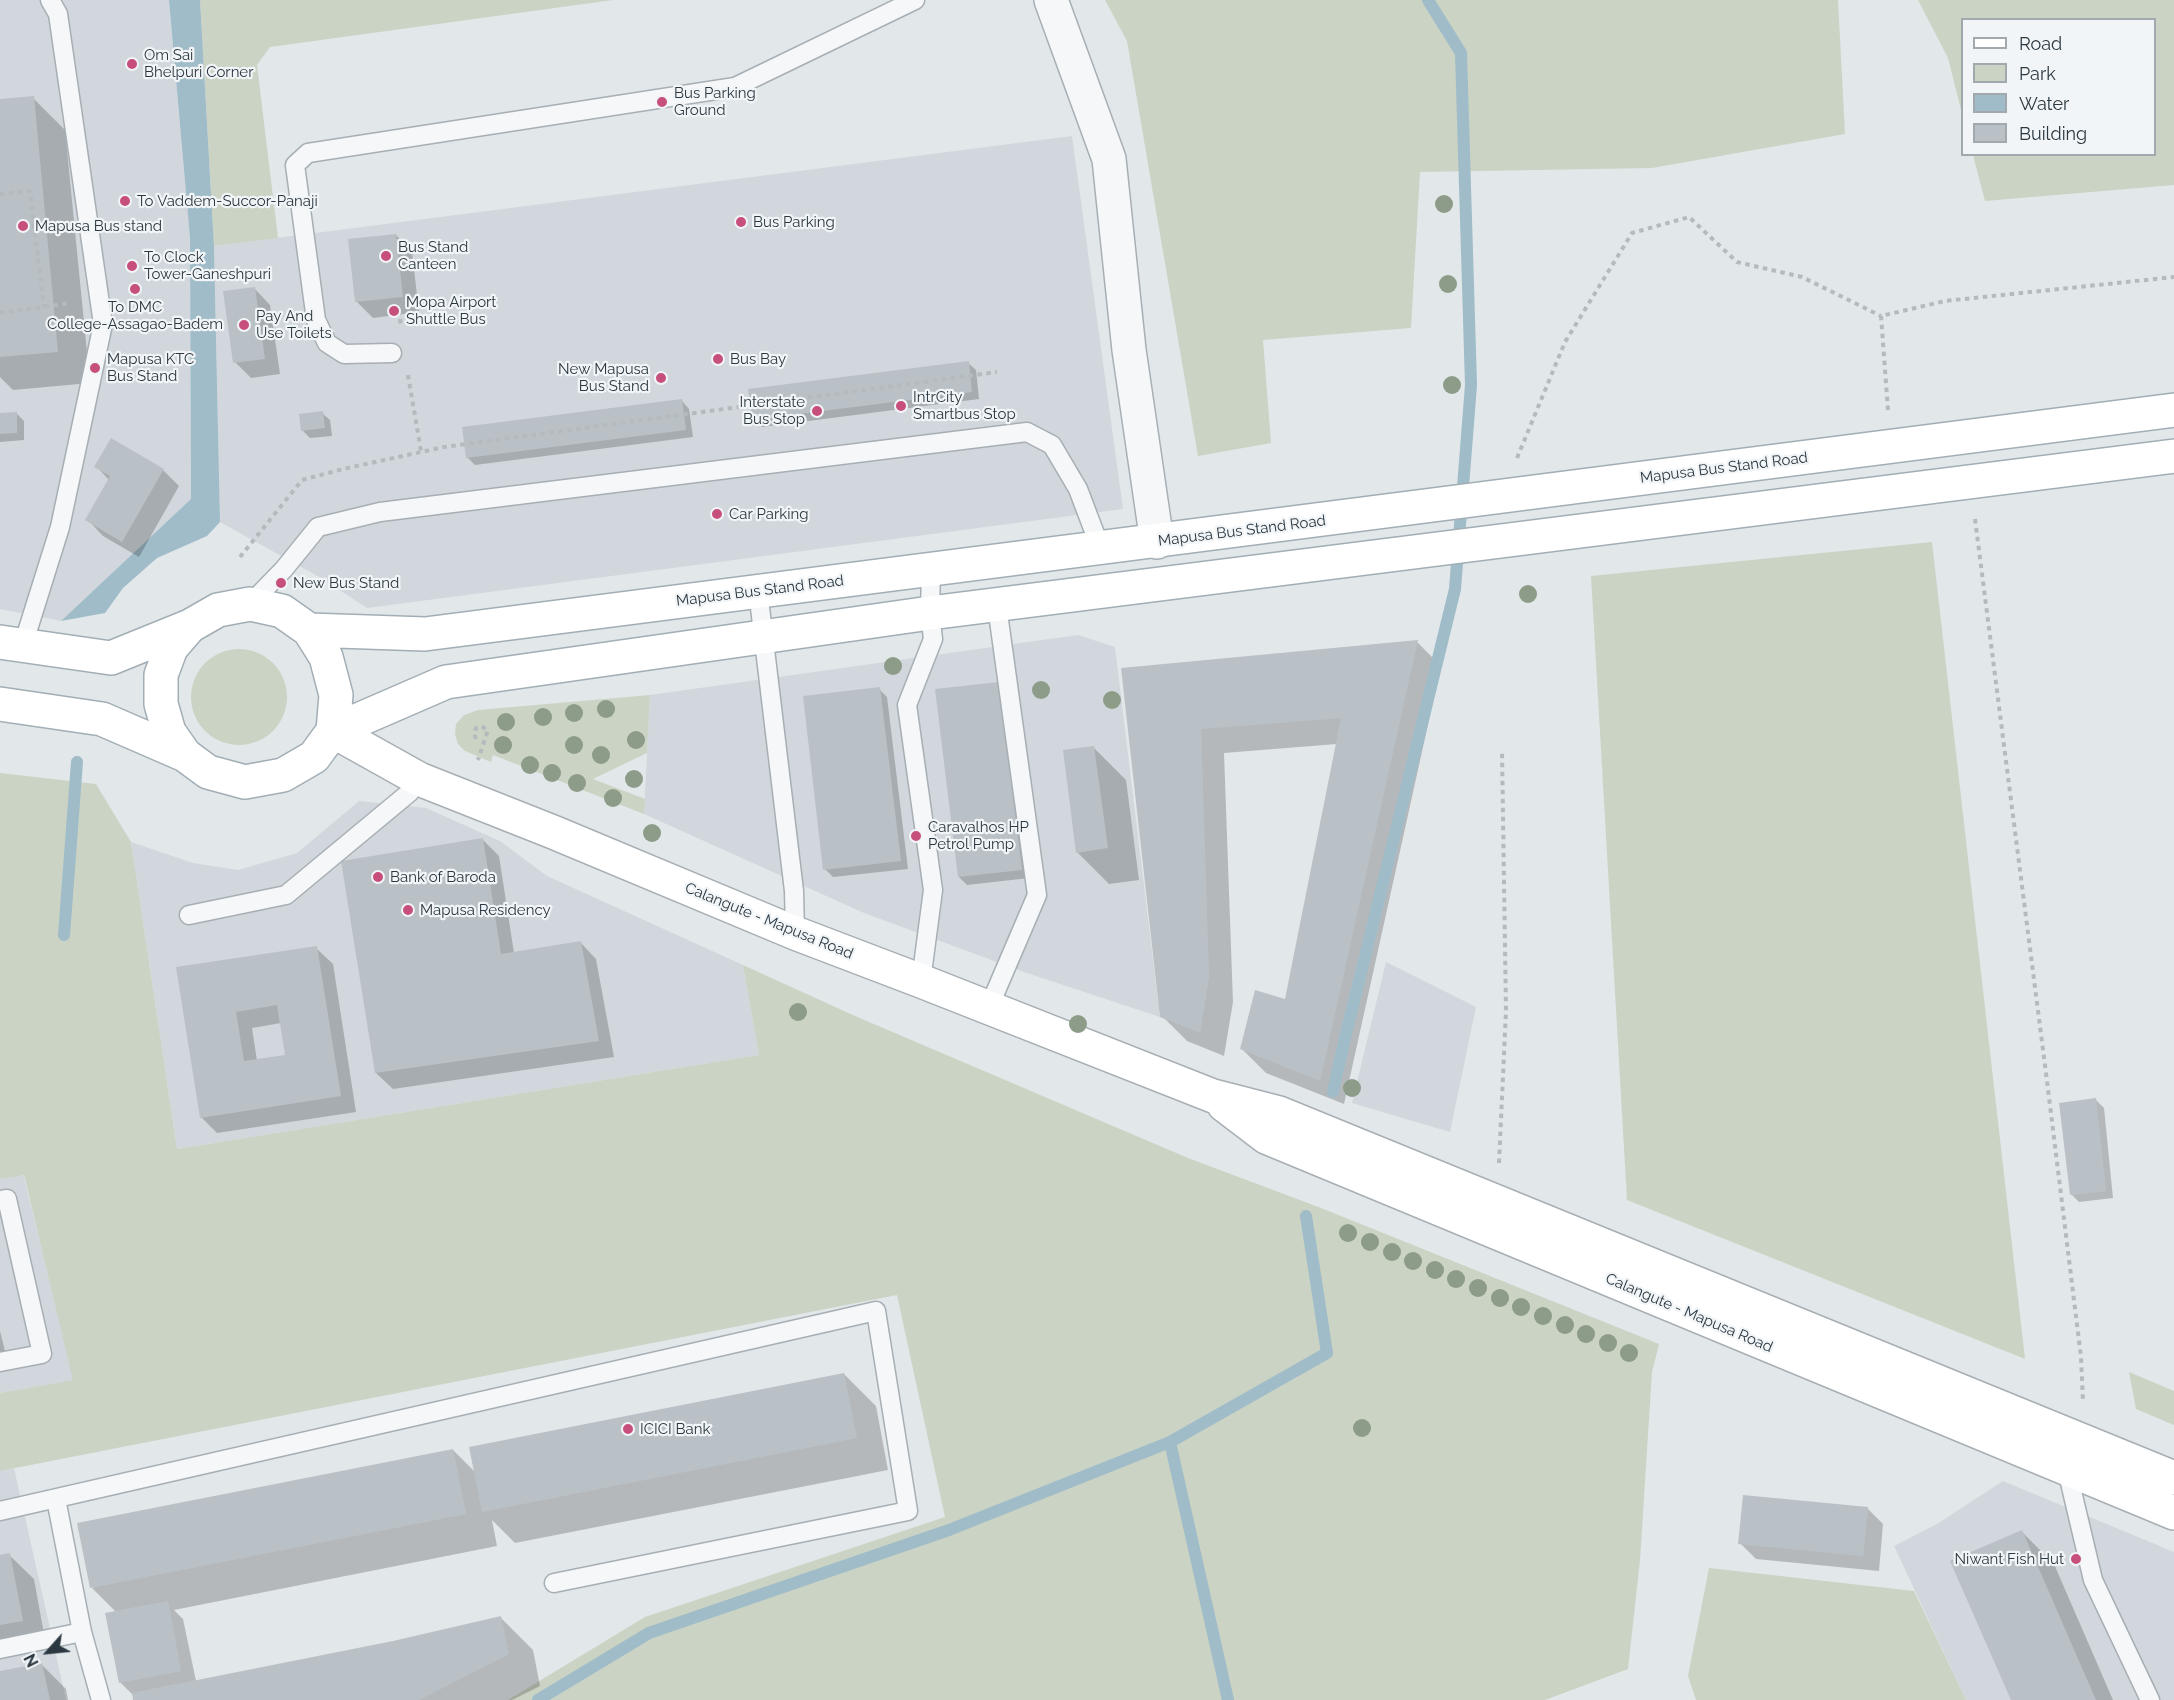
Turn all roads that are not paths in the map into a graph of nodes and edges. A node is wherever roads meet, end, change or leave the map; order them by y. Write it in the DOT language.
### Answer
graph roads {
  1 [pos="50,0"];
  2 [pos="915,0"];
  3 [pos="1051,0"];
  4 [pos="392,353"];
  5 [pos="2174,410"];
  6 [pos="2174,456"];
  7 [pos="1157,542"];
  8 [pos="1100,547"];
  9 [pos="931,570"];
  10 [pos="758,591"];
  11 [pos="250,604"];
  12 [pos="997,606"];
  13 [pos="930,613"];
  14 [pos="189,626"];
  15 [pos="309,630"];
  16 [pos="765,637"];
  17 [pos="11,643"];
  18 [pos="0,704"];
  19 [pos="333,731"];
  20 [pos="185,755"];
  21 [pos="419,779"];
  22 [pos="189,915"];
  23 [pos="795,933"];
  24 [pos="921,981"];
  25 [pos="989,1007"];
  26 [pos="1213,1096"];
  27 [pos="0,1200"];
  28 [pos="0,1362"];
  29 [pos="2077,1422"];
  30 [pos="2067,1470"];
  31 [pos="2174,1478"];
  32 [pos="56,1499"];
  33 [pos="0,1510"];
  34 [pos="2174,1513"];
  35 [pos="554,1583"];
  36 [pos="82,1632"];
  37 [pos="0,1649"];
  38 [pos="101,1700"];
  39 [pos="2150,1700"];
  1 -- 17 [label="lane"];
  2 -- 4 [label="lane"];
  3 -- 7 [label="street"];
  5 -- 7 [label="main road, Mapusa Bus Stand Road"];
  6 -- 12 [label="main road"];
  7 -- 8 [label="main road, Mapusa Bus Stand Road"];
  8 -- 9 [label="main road, Mapusa Bus Stand Road"];
  8 -- 11 [label="lane"];
  9 -- 10 [label="main road, Mapusa Bus Stand Road"];
  9 -- 13 [label="lane"];
  10 -- 15 [label="main road, Mapusa Bus Stand Road"];
  10 -- 16 [label="lane"];
  11 -- 14 [label="main road"];
  11 -- 15 [label="main road"];
  12 -- 13 [label="main road"];
  12 -- 25 [label="lane"];
  13 -- 16 [label="main road"];
  13 -- 24 [label="lane"];
  14 -- 17 [label="main road"];
  14 -- 20 [label="main road"];
  15 -- 19 [label="main road"];
  16 -- 19 [label="main road"];
  16 -- 23 [label="lane"];
  18 -- 20 [label="main road"];
  19 -- 20 [label="main road"];
  19 -- 21 [label="main road, Calangute - Mapusa Road"];
  21 -- 22 [label="lane"];
  21 -- 23 [label="main road, Calangute - Mapusa Road"];
  23 -- 24 [label="main road, Calangute - Mapusa Road"];
  24 -- 25 [label="main road, Calangute - Mapusa Road"];
  25 -- 26 [label="main road, Calangute - Mapusa Road"];
  26 -- 29 [label="main road, Calangute - Mapusa Road"];
  26 -- 30 [label="main road, Calangute - Mapusa Road"];
  27 -- 28 [label="lane"];
  29 -- 30 [label="lane"];
  29 -- 31 [label="main road, Calangute - Mapusa Road"];
  30 -- 34 [label="main road, Calangute - Mapusa Road"];
  30 -- 39 [label="lane"];
  32 -- 33 [label="lane"];
  32 -- 35 [label="lane"];
  32 -- 36 [label="lane"];
  36 -- 37 [label="lane"];
  36 -- 38 [label="lane"];
}
